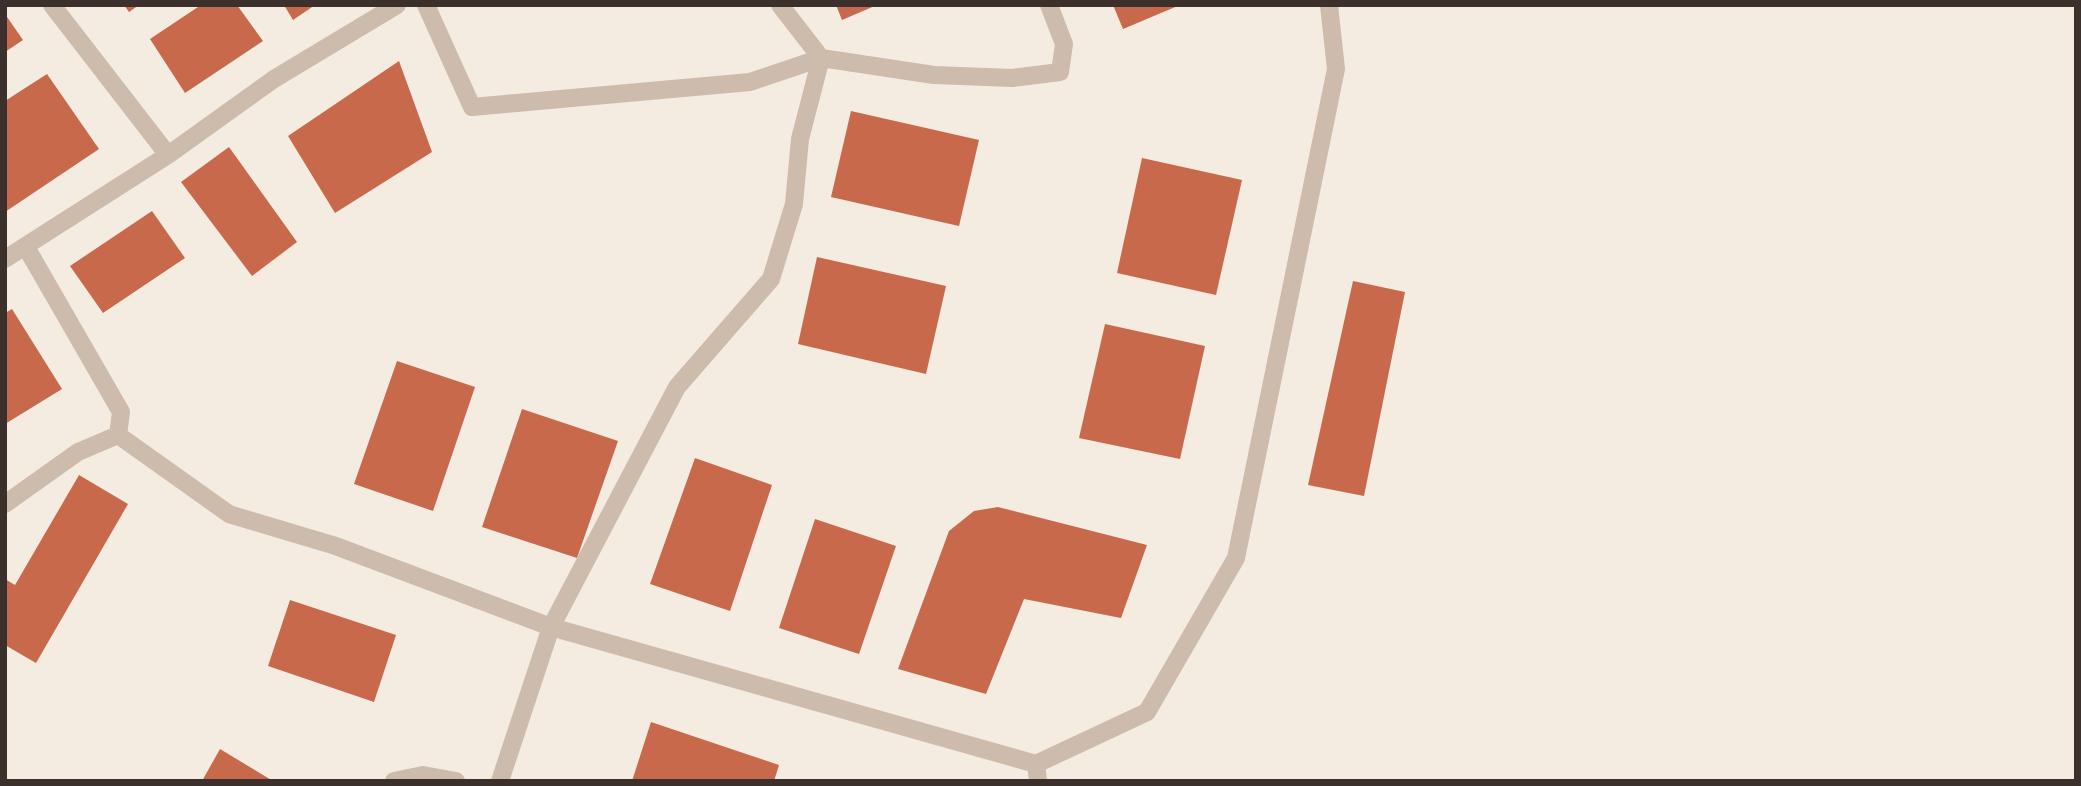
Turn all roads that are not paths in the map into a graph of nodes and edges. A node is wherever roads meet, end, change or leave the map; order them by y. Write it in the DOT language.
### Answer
graph roads {
  1 [pos="52,5"];
  2 [pos="397,5"];
  3 [pos="426,5"];
  4 [pos="780,5"];
  5 [pos="1049,5"];
  6 [pos="1329,5"];
  7 [pos="821,58"];
  8 [pos="168,155"];
  9 [pos="26,247"];
  10 [pos="5,259"];
  11 [pos="118,435"];
  12 [pos="5,504"];
  13 [pos="551,627"];
  14 [pos="1037,772"];
  15 [pos="394,781"];
  16 [pos="456,781"];
  17 [pos="500,781"];
  1 -- 8 [label="street"];
  2 -- 8 [label="street"];
  3 -- 7 [label="street"];
  4 -- 7 [label="street"];
  5 -- 7 [label="street"];
  6 -- 14 [label="street"];
  7 -- 13 [label="street"];
  8 -- 9 [label="street"];
  9 -- 10 [label="street"];
  9 -- 11 [label="street"];
  11 -- 12 [label="street"];
  11 -- 13 [label="street"];
  13 -- 14 [label="street"];
  13 -- 17 [label="street"];
  15 -- 16 [label="street"];
}
